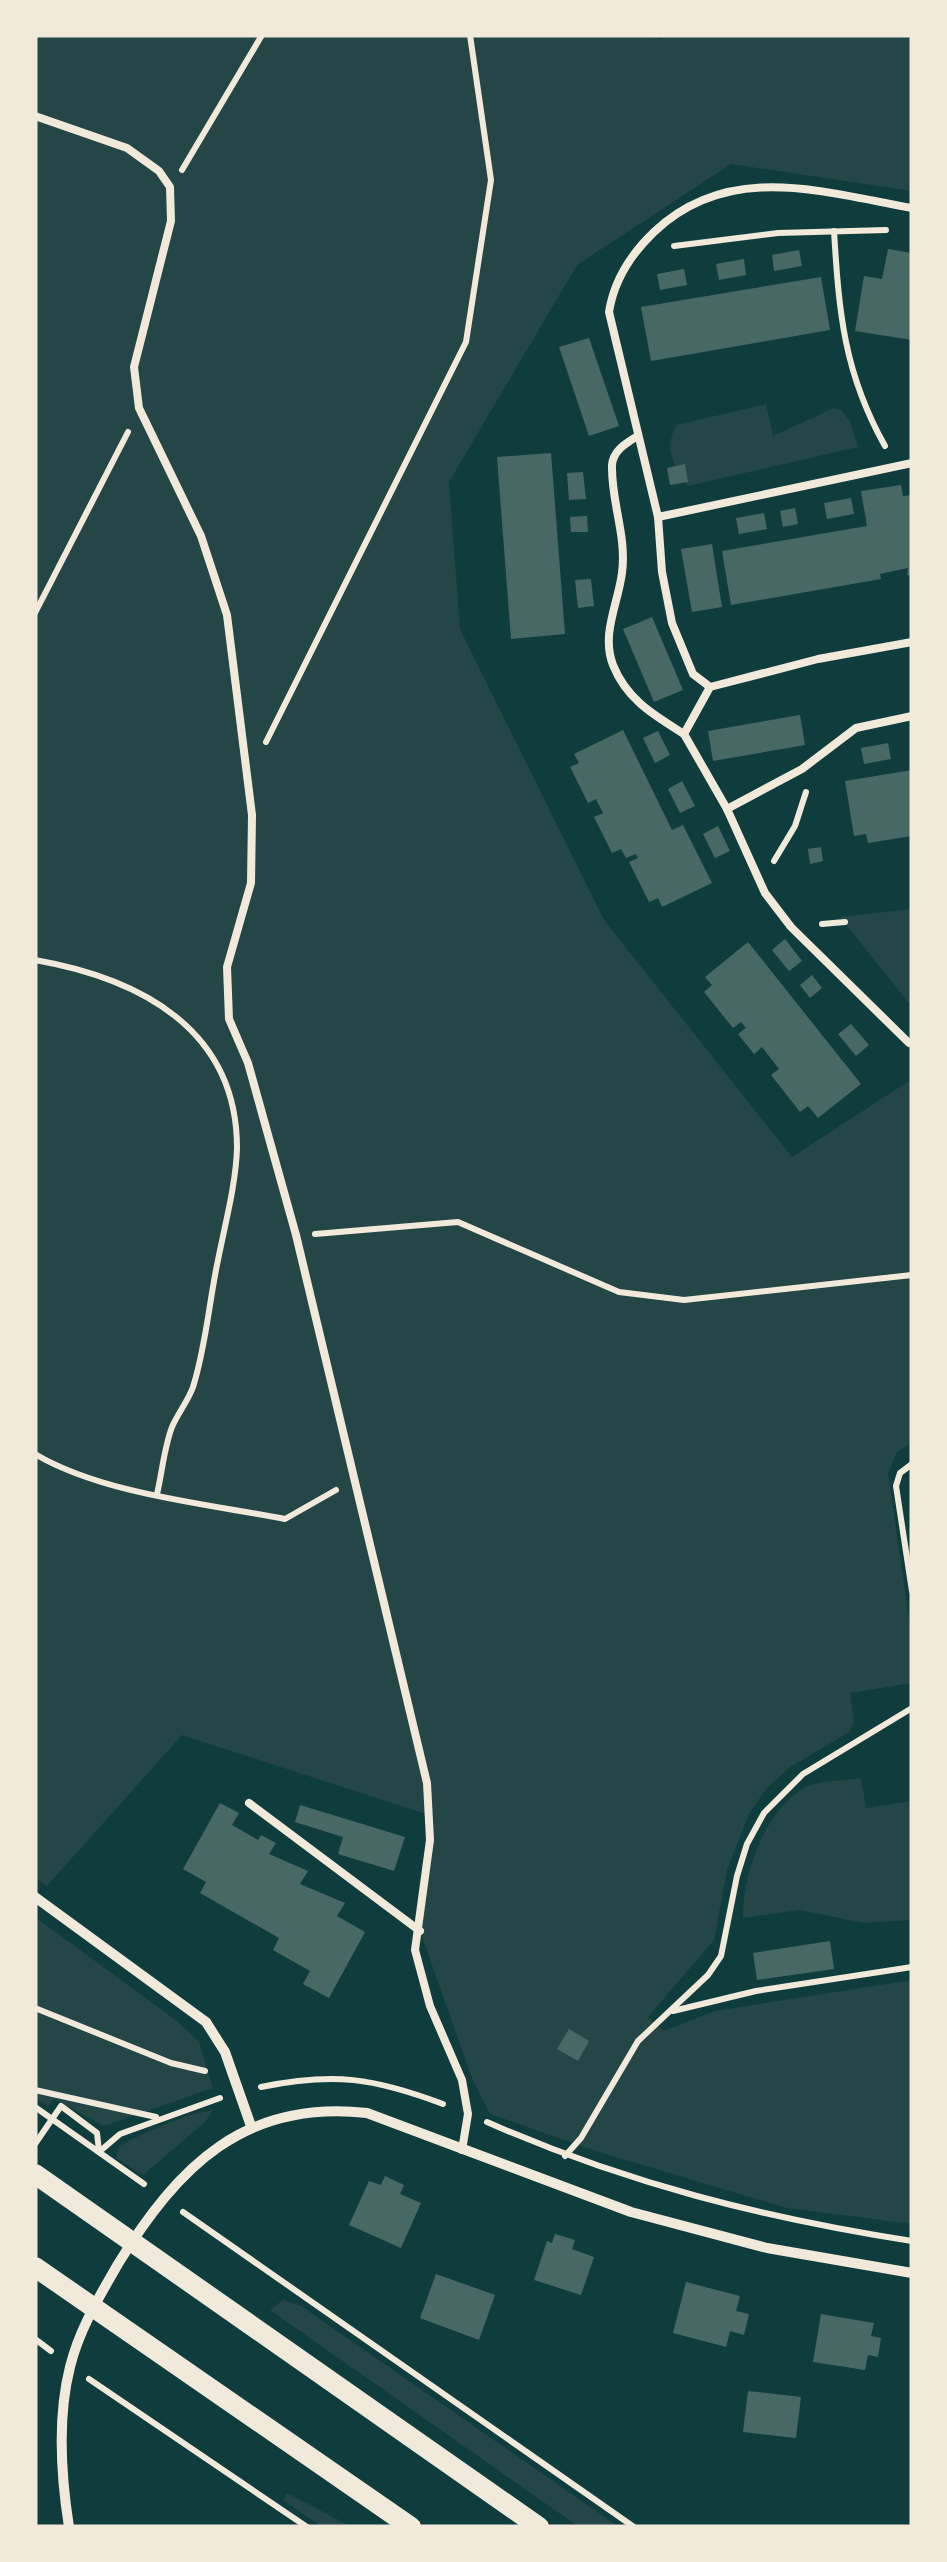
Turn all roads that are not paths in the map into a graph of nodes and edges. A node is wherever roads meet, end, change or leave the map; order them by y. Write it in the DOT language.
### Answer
graph roads {
  1 [pos="35,116"];
  2 [pos="912,208"];
  3 [pos="636,437"];
  4 [pos="912,463"];
  5 [pos="658,517"];
  6 [pos="912,642"];
  7 [pos="710,687"];
  8 [pos="912,716"];
  9 [pos="684,734"];
  10 [pos="727,809"];
  11 [pos="909,1043"];
  12 [pos="249,1802"];
  13 [pos="35,1897"];
  14 [pos="420,1931"];
  15 [pos="250,2126"];
  16 [pos="462,2150"];
  17 [pos="35,2174"];
  18 [pos="132,2242"];
  19 [pos="35,2267"];
  20 [pos="912,2273"];
  21 [pos="92,2308"];
  22 [pos="68,2527"];
  23 [pos="411,2527"];
  24 [pos="538,2527"];
  1 -- 14 [label="lane"];
  2 -- 3 [label="lane"];
  3 -- 5 [label="lane"];
  3 -- 9 [label="lane"];
  4 -- 5 [label="lane"];
  5 -- 7 [label="lane"];
  6 -- 7 [label="lane"];
  7 -- 9 [label="lane"];
  8 -- 10 [label="lane"];
  9 -- 10 [label="lane"];
  10 -- 11 [label="lane"];
  12 -- 14 [label="lane"];
  13 -- 15 [label="street"];
  14 -- 16 [label="lane"];
  15 -- 16 [label="street"];
  15 -- 18 [label="street"];
  16 -- 20 [label="street"];
  17 -- 18 [label="main road"];
  18 -- 21 [label="street"];
  18 -- 24 [label="main road"];
  19 -- 21 [label="main road"];
  21 -- 22 [label="street"];
  21 -- 23 [label="main road"];
}
